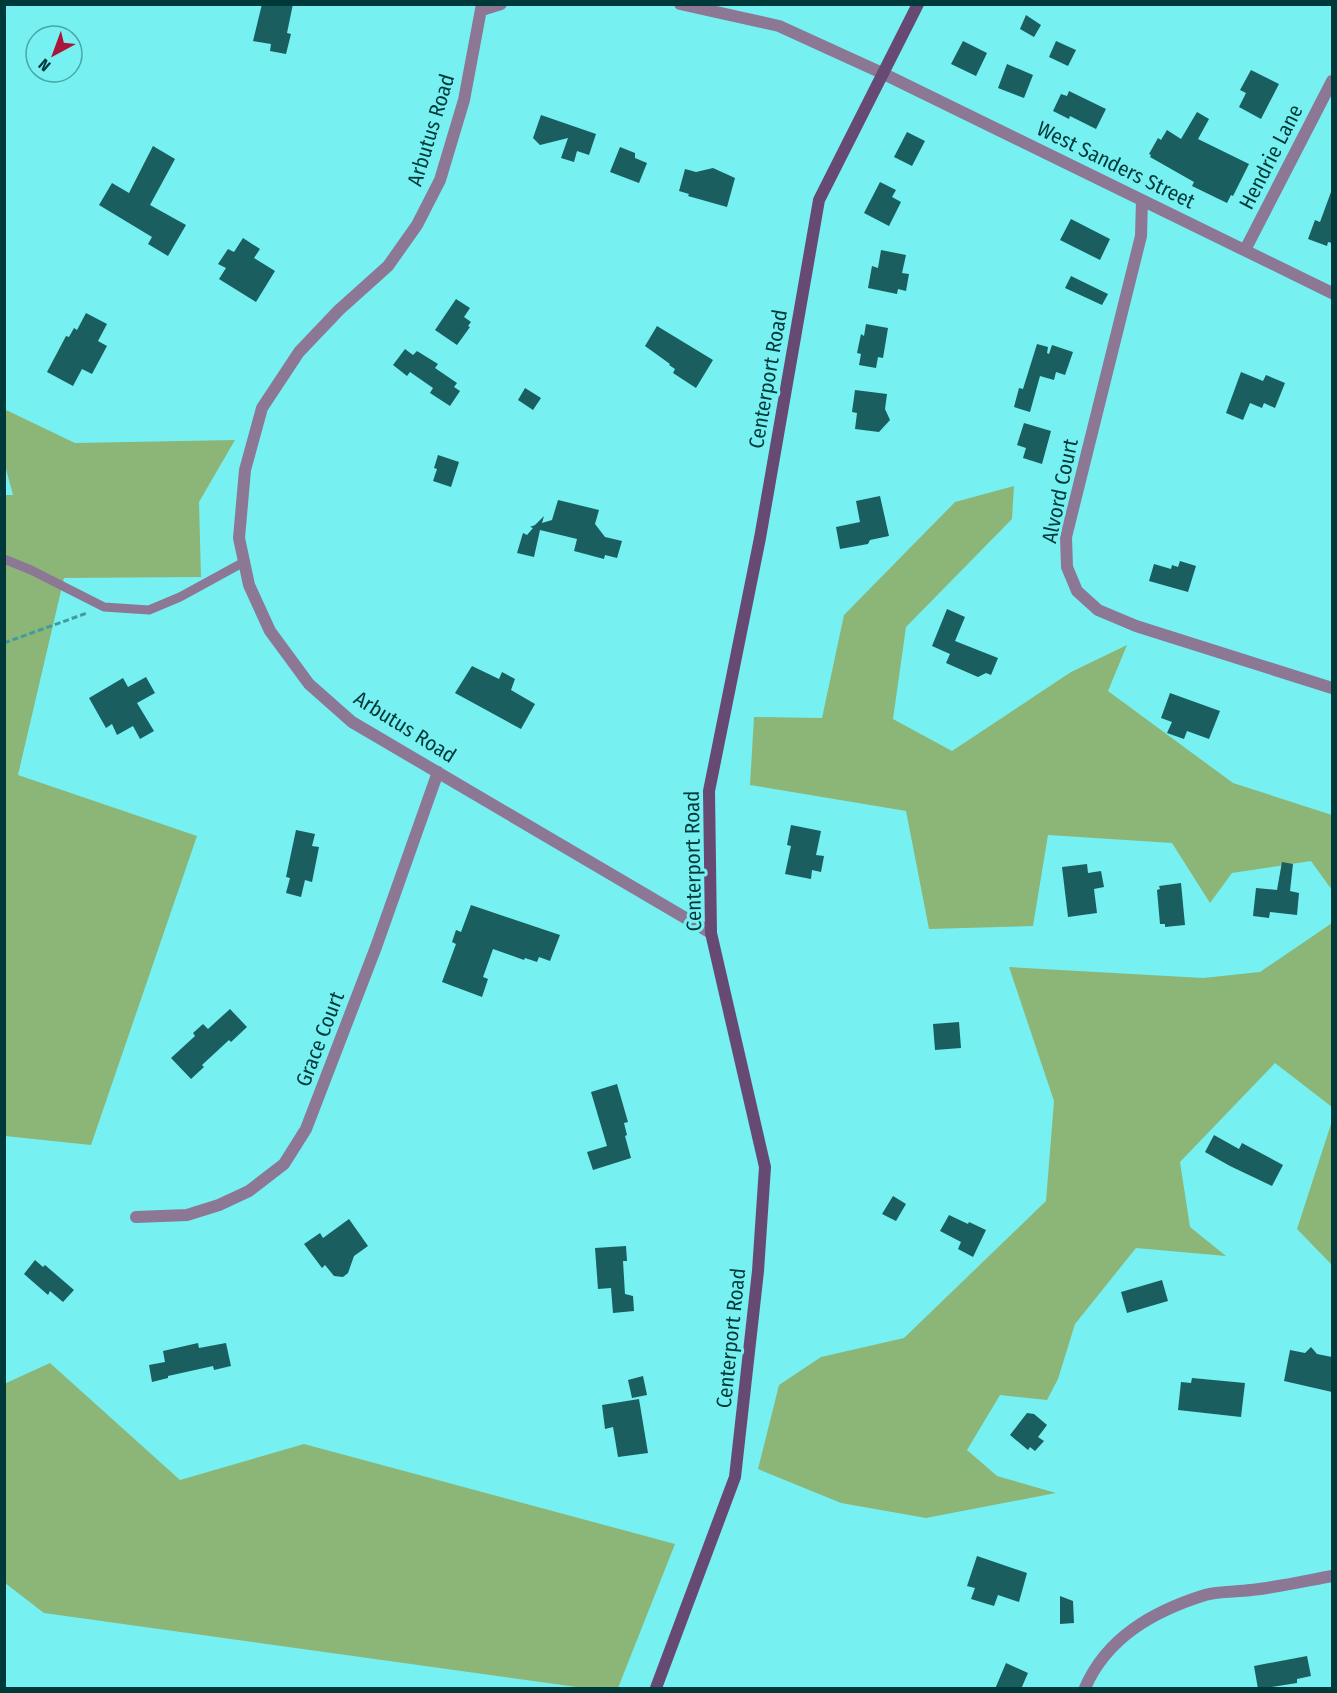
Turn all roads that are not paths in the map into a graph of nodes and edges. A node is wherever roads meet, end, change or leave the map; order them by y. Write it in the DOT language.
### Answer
graph roads {
  1 [pos="501,4"];
  2 [pos="680,4"];
  3 [pos="918,4"];
  4 [pos="482,7"];
  5 [pos="882,73"];
  6 [pos="1332,81"];
  7 [pos="1142,200"];
  8 [pos="1245,250"];
  9 [pos="1332,293"];
  10 [pos="4,559"];
  11 [pos="244,562"];
  12 [pos="1332,688"];
  13 [pos="438,772"];
  14 [pos="711,933"];
  15 [pos="136,1217"];
  16 [pos="1332,1576"];
  17 [pos="657,1689"];
  18 [pos="1085,1689"];
  1 -- 4 [label="street"];
  2 -- 5 [label="street, West Sanders Street"];
  3 -- 5 [label="main road, Centerport Road"];
  4 -- 11 [label="street, Arbutus Road"];
  5 -- 7 [label="street, West Sanders Street"];
  5 -- 14 [label="main road, Centerport Road"];
  6 -- 8 [label="street, Hendrie Lane"];
  7 -- 8 [label="street, West Sanders Street"];
  7 -- 12 [label="street, Alvord Court"];
  8 -- 9 [label="street, West Sanders Street"];
  10 -- 11 [label="lane"];
  11 -- 13 [label="street, Arbutus Road"];
  13 -- 14 [label="street, Arbutus Road"];
  13 -- 15 [label="street, Grace Court"];
  14 -- 17 [label="main road, Centerport Road"];
  16 -- 18 [label="street"];
}
